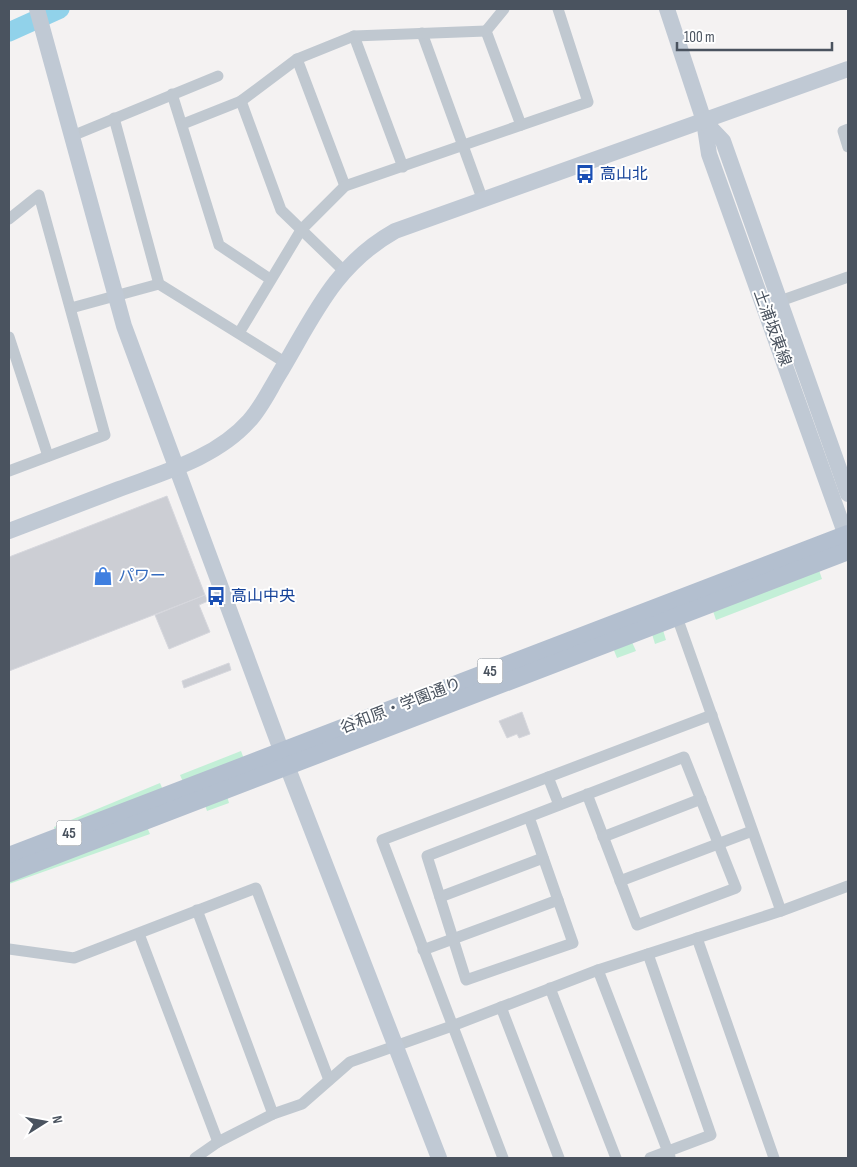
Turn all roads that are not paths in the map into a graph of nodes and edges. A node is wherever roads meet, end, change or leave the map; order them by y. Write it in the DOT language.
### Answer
graph roads {
  1 [pos="37,9"];
  2 [pos="504,9"];
  3 [pos="558,9"];
  4 [pos="667,9"];
  5 [pos="486,31"];
  6 [pos="422,33"];
  7 [pos="354,36"];
  8 [pos="296,59"];
  9 [pos="848,69"];
  10 [pos="218,76"];
  11 [pos="172,94"];
  12 [pos="241,101"];
  13 [pos="114,118"];
  14 [pos="704,121"];
  15 [pos="183,124"];
  16 [pos="521,125"];
  17 [pos="848,129"];
  18 [pos="72,136"];
  19 [pos="464,146"];
  20 [pos="848,147"];
  21 [pos="402,167"];
  22 [pos="345,186"];
  23 [pos="482,198"];
  24 [pos="9,219"];
  25 [pos="301,230"];
  26 [pos="344,270"];
  27 [pos="848,277"];
  28 [pos="270,279"];
  29 [pos="159,284"];
  30 [pos="115,296"];
  31 [pos="780,302"];
  32 [pos="70,308"];
  33 [pos="239,333"];
  34 [pos="9,337"];
  35 [pos="286,363"];
  36 [pos="48,456"];
  37 [pos="176,468"];
  38 [pos="9,471"];
  39 [pos="848,494"];
  40 [pos="9,530"];
  41 [pos="848,540"];
  42 [pos="677,617"];
  43 [pos="712,715"];
  44 [pos="285,759"];
  45 [pos="548,777"];
  46 [pos="587,794"];
  47 [pos="701,799"];
  48 [pos="558,805"];
  49 [pos="529,816"];
  50 [pos="752,831"];
  51 [pos="604,837"];
  52 [pos="719,844"];
  53 [pos="9,856"];
  54 [pos="543,858"];
  55 [pos="9,873"];
  56 [pos="620,881"];
  57 [pos="848,886"];
  58 [pos="440,898"];
  59 [pos="558,900"];
  60 [pos="198,910"];
  61 [pos="781,911"];
  62 [pos="139,934"];
  63 [pos="697,938"];
  64 [pos="453,939"];
  65 [pos="9,949"];
  66 [pos="424,950"];
  67 [pos="648,954"];
  68 [pos="598,970"];
  69 [pos="550,988"];
  70 [pos="502,1007"];
  71 [pos="452,1026"];
  72 [pos="396,1047"];
  73 [pos="330,1080"];
  74 [pos="272,1114"];
  75 [pos="218,1142"];
  76 [pos="670,1155"];
  77 [pos="195,1158"];
  78 [pos="439,1158"];
  79 [pos="503,1158"];
  80 [pos="559,1158"];
  81 [pos="616,1158"];
  82 [pos="650,1158"];
  83 [pos="774,1158"];
  1 -- 18 [label="street"];
  2 -- 5 [label="street"];
  3 -- 16 [label="street"];
  4 -- 14 [label="street, 土浦坂東線"];
  5 -- 6 [label="street"];
  5 -- 16 [label="street"];
  6 -- 7 [label="street"];
  6 -- 19 [label="street"];
  7 -- 8 [label="street"];
  7 -- 21 [label="street"];
  8 -- 12 [label="street"];
  8 -- 22 [label="street"];
  9 -- 14 [label="street"];
  10 -- 11 [label="street"];
  11 -- 13 [label="street"];
  11 -- 15 [label="street"];
  12 -- 15 [label="street"];
  12 -- 25 [label="street"];
  13 -- 18 [label="street"];
  13 -- 29 [label="street"];
  14 -- 23 [label="street"];
  14 -- 31 [label="street, 土浦坂東線"];
  14 -- 41 [label="street, 土浦坂東線"];
  15 -- 28 [label="street"];
  16 -- 19 [label="street"];
  17 -- 20 [label="street"];
  18 -- 30 [label="street"];
  19 -- 21 [label="street"];
  19 -- 23 [label="street"];
  21 -- 22 [label="street"];
  22 -- 25 [label="street"];
  23 -- 26 [label="street"];
  24 -- 32 [label="street"];
  25 -- 26 [label="street"];
  25 -- 28 [label="street"];
  26 -- 35 [label="street"];
  27 -- 31 [label="street"];
  28 -- 33 [label="street"];
  29 -- 30 [label="street"];
  29 -- 33 [label="street"];
  30 -- 32 [label="street"];
  30 -- 37 [label="street"];
  31 -- 39 [label="street, 土浦坂東線"];
  32 -- 36 [label="street"];
  33 -- 35 [label="street"];
  34 -- 36 [label="street"];
  35 -- 37 [label="street"];
  36 -- 38 [label="street"];
  37 -- 40 [label="street"];
  37 -- 44 [label="street"];
  41 -- 42 [label="main road, 谷和原・学園通り / 45"];
  41 -- 44 [label="main road, 谷和原・学園通り / 45"];
  42 -- 43 [label="street"];
  42 -- 44 [label="main road, 谷和原・学園通り / 45"];
  43 -- 45 [label="street"];
  43 -- 50 [label="street"];
  44 -- 53 [label="main road, 谷和原・学園通り / 45"];
  44 -- 55 [label="main road, 谷和原・学園通り / 45"];
  44 -- 72 [label="street"];
  45 -- 48 [label="street"];
  45 -- 66 [label="street"];
  46 -- 47 [label="street"];
  46 -- 48 [label="street"];
  46 -- 51 [label="street"];
  47 -- 51 [label="street"];
  47 -- 52 [label="street"];
  48 -- 49 [label="street"];
  49 -- 54 [label="street"];
  49 -- 58 [label="street"];
  50 -- 52 [label="street"];
  50 -- 61 [label="street"];
  51 -- 56 [label="street"];
  52 -- 56 [label="street"];
  52 -- 56 [label="street"];
  54 -- 58 [label="street"];
  54 -- 59 [label="street"];
  57 -- 61 [label="street"];
  58 -- 64 [label="street"];
  59 -- 64 [label="street"];
  59 -- 64 [label="street"];
  60 -- 62 [label="street"];
  60 -- 73 [label="street"];
  60 -- 74 [label="street"];
  61 -- 63 [label="street"];
  62 -- 65 [label="street"];
  62 -- 75 [label="street"];
  63 -- 67 [label="street"];
  63 -- 83 [label="street"];
  64 -- 66 [label="street"];
  66 -- 71 [label="street"];
  67 -- 68 [label="street"];
  67 -- 76 [label="street"];
  68 -- 69 [label="street"];
  68 -- 76 [label="street"];
  69 -- 70 [label="street"];
  69 -- 81 [label="street"];
  70 -- 71 [label="street"];
  70 -- 80 [label="street"];
  71 -- 72 [label="street"];
  71 -- 79 [label="street"];
  72 -- 73 [label="street"];
  72 -- 78 [label="street"];
  73 -- 74 [label="street"];
  74 -- 75 [label="street"];
  75 -- 77 [label="street"];
  76 -- 82 [label="street"];
}
